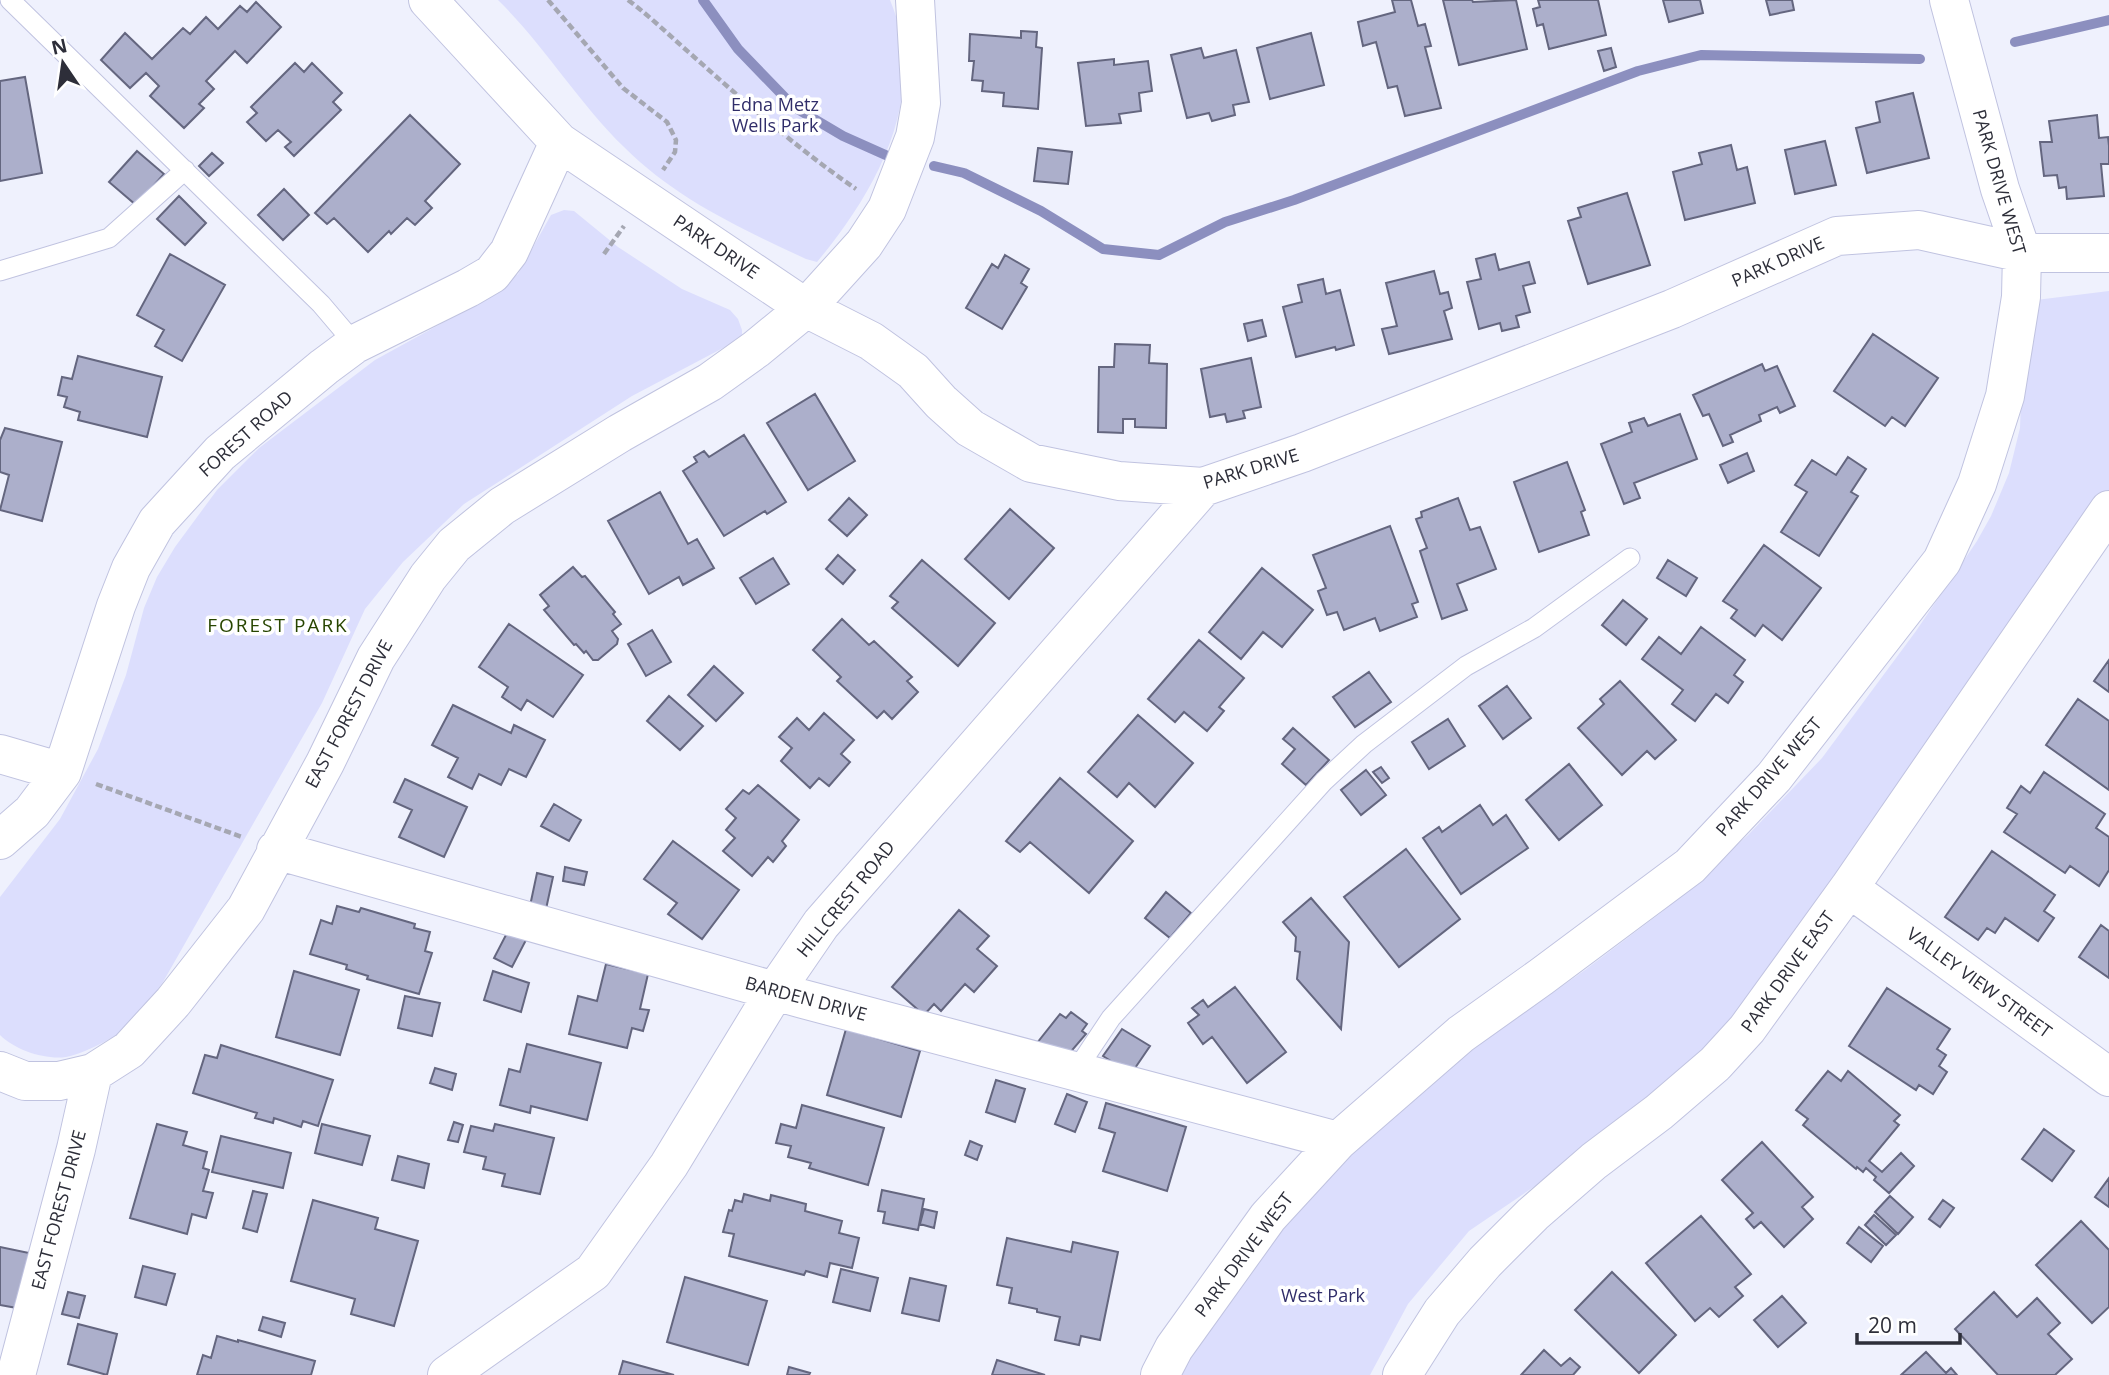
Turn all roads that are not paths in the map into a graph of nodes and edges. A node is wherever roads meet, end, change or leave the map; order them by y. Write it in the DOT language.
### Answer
graph roads {
  1 [pos="10,0"];
  2 [pos="428,0"];
  3 [pos="915,0"];
  4 [pos="1949,0"];
  5 [pos="559,142"];
  6 [pos="185,170"];
  7 [pos="2022,253"];
  8 [pos="2109,253"];
  9 [pos="0,271"];
  10 [pos="806,307"];
  11 [pos="355,344"];
  12 [pos="1203,487"];
  13 [pos="2109,510"];
  14 [pos="1630,558"];
  15 [pos="0,754"];
  16 [pos="62,772"];
  17 [pos="0,840"];
  18 [pos="276,850"];
  19 [pos="1849,888"];
  20 [pos="775,991"];
  21 [pos="0,1071"];
  22 [pos="1075,1072"];
  23 [pos="93,1073"];
  24 [pos="2109,1077"];
  25 [pos="1338,1141"];
  26 [pos="16,1375"];
  27 [pos="447,1375"];
  28 [pos="1160,1375"];
  29 [pos="1402,1375"];
  1 -- 6 [label="lane"];
  2 -- 5 [label="street, PARK DRIVE"];
  3 -- 10 [label="street, EAST FOREST DRIVE"];
  4 -- 7 [label="street, PARK DRIVE WEST"];
  5 -- 10 [label="street, PARK DRIVE"];
  5 -- 11 [label="street, FOREST ROAD"];
  6 -- 9 [label="lane"];
  6 -- 11 [label="lane"];
  7 -- 8 [label="street, PARK DRIVE"];
  7 -- 12 [label="street, PARK DRIVE"];
  7 -- 25 [label="street, PARK DRIVE WEST"];
  10 -- 12 [label="street, PARK DRIVE"];
  10 -- 18 [label="street, EAST FOREST DRIVE"];
  11 -- 16 [label="street, FOREST ROAD"];
  12 -- 20 [label="street, HILLCREST ROAD"];
  13 -- 19 [label="street, PARK DRIVE EAST"];
  14 -- 22 [label="lane"];
  15 -- 16 [label="street"];
  16 -- 17 [label="street, FOREST ROAD"];
  18 -- 20 [label="street, BARDEN DRIVE"];
  18 -- 23 [label="street, EAST FOREST DRIVE"];
  19 -- 24 [label="street, VALLEY VIEW STREET"];
  19 -- 29 [label="street, PARK DRIVE EAST"];
  20 -- 22 [label="street, BARDEN DRIVE"];
  20 -- 27 [label="street, HILLCREST ROAD"];
  21 -- 23 [label="street"];
  22 -- 25 [label="street, BARDEN DRIVE"];
  23 -- 26 [label="street, EAST FOREST DRIVE"];
  25 -- 28 [label="street, PARK DRIVE WEST"];
}
